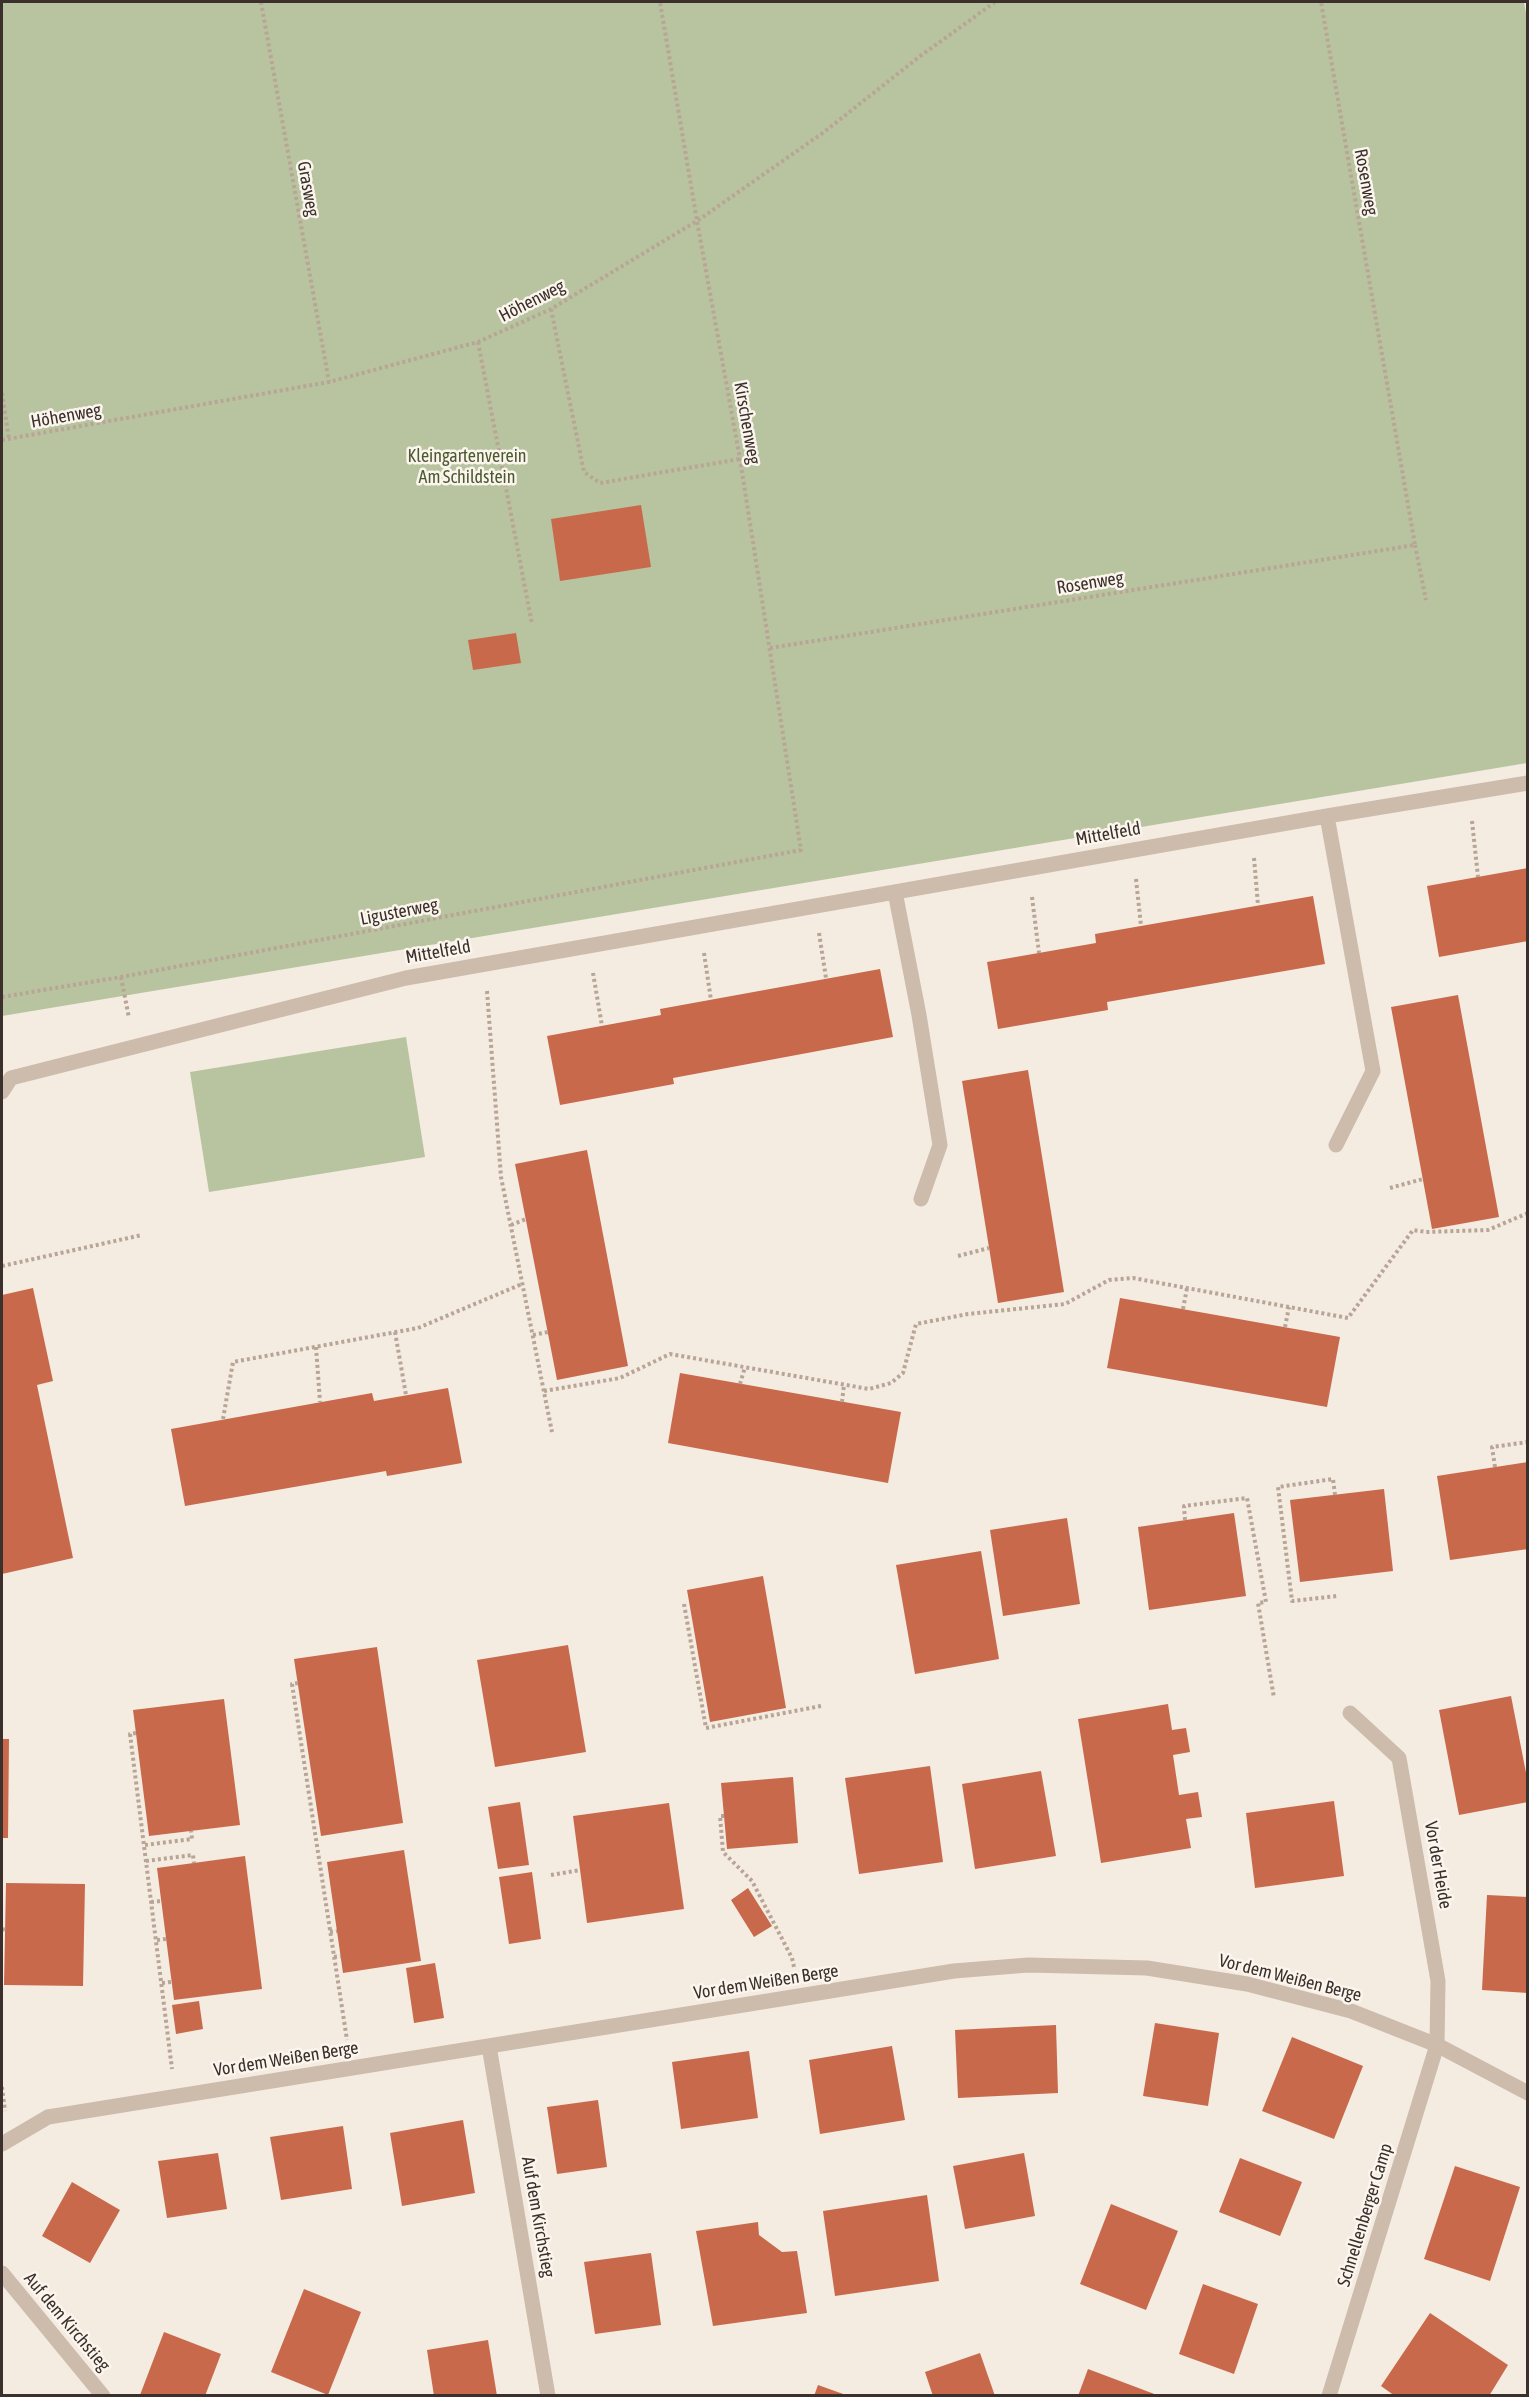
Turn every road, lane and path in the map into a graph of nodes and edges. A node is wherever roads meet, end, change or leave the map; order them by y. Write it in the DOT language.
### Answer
graph roads {
  1 [pos="261,2"];
  2 [pos="660,2"];
  3 [pos="995,2"];
  4 [pos="1321,2"];
  5 [pos="697,221"];
  6 [pos="551,309"];
  7 [pos="478,342"];
  8 [pos="329,382"];
  9 [pos="2,393"];
  10 [pos="9,439"];
  11 [pos="2,440"];
  12 [pos="740,459"];
  13 [pos="1414,545"];
  14 [pos="1426,600"];
  15 [pos="532,624"];
  16 [pos="770,648"];
  17 [pos="1527,783"];
  18 [pos="1469,794"];
  19 [pos="1327,816"];
  20 [pos="1252,829"];
  21 [pos="801,850"];
  22 [pos="1133,850"];
  23 [pos="1028,868"];
  24 [pos="1478,877"];
  25 [pos="895,892"];
  26 [pos="1258,905"];
  27 [pos="815,906"];
  28 [pos="700,926"];
  29 [pos="1141,926"];
  30 [pos="588,946"];
  31 [pos="1040,953"];
  32 [pos="484,964"];
  33 [pos="121,977"];
  34 [pos="826,978"];
  35 [pos="2,997"];
  36 [pos="711,1000"];
  37 [pos="128,1012"];
  38 [pos="602,1026"];
  39 [pos="2,1092"];
  40 [pos="1336,1145"];
  41 [pos="1423,1179"];
  42 [pos="1390,1188"];
  43 [pos="921,1199"];
  44 [pos="1527,1213"];
  45 [pos="526,1218"];
  46 [pos="511,1225"];
  47 [pos="142,1235"];
  48 [pos="989,1248"];
  49 [pos="958,1256"];
  50 [pos="2,1266"];
  51 [pos="522,1284"];
  52 [pos="1187,1288"];
  53 [pos="1289,1307"];
  54 [pos="1183,1309"];
  55 [pos="1285,1327"];
  56 [pos="395,1332"];
  57 [pos="548,1332"];
  58 [pos="533,1335"];
  59 [pos="316,1347"];
  60 [pos="745,1367"];
  61 [pos="740,1384"];
  62 [pos="843,1385"];
  63 [pos="544,1391"];
  64 [pos="406,1395"];
  65 [pos="320,1402"];
  66 [pos="842,1402"];
  67 [pos="223,1419"];
  68 [pos="552,1432"];
  69 [pos="1527,1442"];
  70 [pos="1495,1467"];
  71 [pos="1335,1495"];
  72 [pos="1185,1520"];
  73 [pos="1337,1596"];
  74 [pos="684,1604"];
  75 [pos="298,1683"];
  76 [pos="1274,1698"];
  77 [pos="301,1706"];
  78 [pos="821,1706"];
  79 [pos="296,1707"];
  80 [pos="1350,1713"];
  81 [pos="136,1733"];
  82 [pos="145,1804"];
  83 [pos="139,1805"];
  84 [pos="724,1816"];
  85 [pos="319,1818"];
  86 [pos="313,1819"];
  87 [pos="191,1831"];
  88 [pos="145,1845"];
  89 [pos="146,1861"];
  90 [pos="194,1863"];
  91 [pos="580,1870"];
  92 [pos="551,1875"];
  93 [pos="330,1885"];
  94 [pos="324,1886"];
  95 [pos="161,1901"];
  96 [pos="152,1902"];
  97 [pos="333,1905"];
  98 [pos="326,1906"];
  99 [pos="337,1931"];
  100 [pos="330,1932"];
  101 [pos="166,1939"];
  102 [pos="157,1940"];
  103 [pos="341,1956"];
  104 [pos="334,1957"];
  105 [pos="171,1982"];
  106 [pos="162,1983"];
  107 [pos="800,1996"];
  108 [pos="1437,2045"];
  109 [pos="489,2046"];
  110 [pos="351,2068"];
  111 [pos="1527,2092"];
  112 [pos="176,2096"];
  113 [pos="2,2144"];
  114 [pos="2,2274"];
  115 [pos="103,2396"];
  116 [pos="548,2396"];
  117 [pos="1329,2396"];
  1 -- 8 [label="path, Grasweg"];
  2 -- 5 [label="path, Kirschenweg"];
  3 -- 5 [label="path, Höhenweg"];
  4 -- 13 [label="path, Rosenweg"];
  5 -- 6 [label="path, Höhenweg"];
  5 -- 12 [label="path, Kirschenweg"];
  6 -- 7 [label="path, Höhenweg"];
  6 -- 12 [label="path"];
  7 -- 8 [label="path, Höhenweg"];
  7 -- 15 [label="path"];
  8 -- 10 [label="path, Höhenweg"];
  9 -- 10 [label="path"];
  10 -- 11 [label="path, Höhenweg"];
  12 -- 16 [label="path, Kirschenweg"];
  13 -- 14 [label="path, Rosenweg"];
  13 -- 16 [label="path, Rosenweg"];
  16 -- 21 [label="path, Kirschenweg"];
  17 -- 18 [label="street, Mittelfeld"];
  18 -- 19 [label="street, Mittelfeld"];
  18 -- 24 [label="path"];
  19 -- 20 [label="street, Mittelfeld"];
  19 -- 40 [label="street"];
  20 -- 22 [label="street, Mittelfeld"];
  20 -- 26 [label="path"];
  21 -- 33 [label="path, Ligusterweg"];
  22 -- 23 [label="street, Mittelfeld"];
  22 -- 29 [label="path"];
  23 -- 25 [label="street, Mittelfeld"];
  23 -- 31 [label="path"];
  25 -- 27 [label="street, Mittelfeld"];
  25 -- 43 [label="street"];
  27 -- 28 [label="street, Mittelfeld"];
  27 -- 34 [label="path"];
  28 -- 30 [label="street, Mittelfeld"];
  28 -- 36 [label="path"];
  30 -- 32 [label="street, Mittelfeld"];
  30 -- 38 [label="path"];
  32 -- 39 [label="street, Mittelfeld"];
  32 -- 46 [label="path"];
  33 -- 35 [label="path, Ligusterweg"];
  33 -- 37 [label="path"];
  41 -- 42 [label="path"];
  44 -- 53 [label="path"];
  45 -- 46 [label="path"];
  46 -- 51 [label="path"];
  47 -- 50 [label="path"];
  48 -- 49 [label="path"];
  51 -- 56 [label="path"];
  51 -- 58 [label="path"];
  52 -- 53 [label="path"];
  52 -- 54 [label="path"];
  52 -- 62 [label="path"];
  53 -- 55 [label="path"];
  56 -- 59 [label="path"];
  56 -- 64 [label="path"];
  57 -- 58 [label="path"];
  58 -- 63 [label="path"];
  59 -- 65 [label="path"];
  59 -- 67 [label="path"];
  60 -- 61 [label="path"];
  60 -- 62 [label="path"];
  60 -- 63 [label="path"];
  62 -- 66 [label="path"];
  63 -- 68 [label="path"];
  69 -- 70 [label="path"];
  71 -- 73 [label="path"];
  72 -- 76 [label="path"];
  74 -- 78 [label="path"];
  75 -- 79 [label="path"];
  77 -- 79 [label="path"];
  79 -- 86 [label="path"];
  80 -- 108 [label="street, Vor der Heide"];
  81 -- 83 [label="path"];
  82 -- 83 [label="path"];
  83 -- 88 [label="path"];
  84 -- 107 [label="path"];
  85 -- 86 [label="path"];
  86 -- 94 [label="path"];
  87 -- 88 [label="path"];
  88 -- 89 [label="path"];
  89 -- 90 [label="path"];
  89 -- 96 [label="path"];
  91 -- 92 [label="path"];
  93 -- 94 [label="path"];
  94 -- 98 [label="path"];
  95 -- 96 [label="path"];
  96 -- 102 [label="path"];
  97 -- 98 [label="path"];
  98 -- 100 [label="path"];
  99 -- 100 [label="path"];
  100 -- 104 [label="path"];
  101 -- 102 [label="path"];
  102 -- 106 [label="path"];
  103 -- 104 [label="path"];
  104 -- 110 [label="path"];
  105 -- 106 [label="path"];
  106 -- 112 [label="path"];
  107 -- 108 [label="street, Vor dem Weißen Berge"];
  107 -- 109 [label="street, Vor dem Weißen Berge"];
  108 -- 111 [label="street, Vor dem Weißen Berge"];
  108 -- 117 [label="street, Schnellenberger Camp"];
  109 -- 110 [label="street, Vor dem Weißen Berge"];
  109 -- 116 [label="street, Auf dem Kirchstieg"];
  110 -- 112 [label="street, Vor dem Weißen Berge"];
  112 -- 113 [label="street, Vor dem Weißen Berge"];
  114 -- 115 [label="street, Auf dem Kirchstieg"];
}
